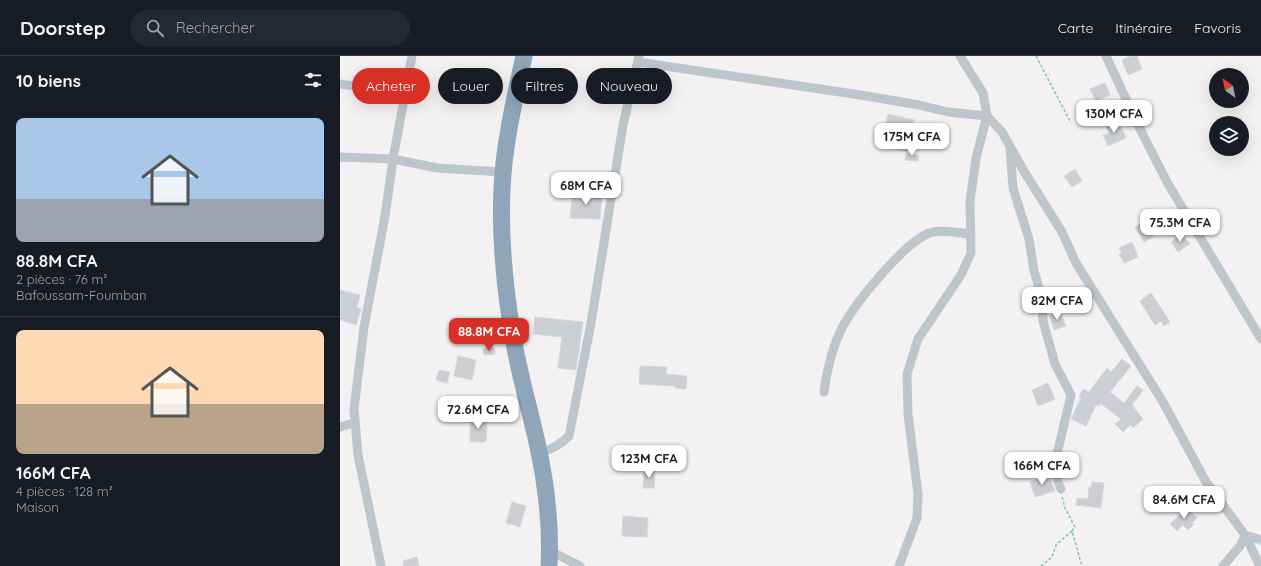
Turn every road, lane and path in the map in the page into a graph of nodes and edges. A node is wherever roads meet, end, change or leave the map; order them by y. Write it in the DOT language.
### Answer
graph roads {
  1 [pos="412,56"];
  2 [pos="524,56"];
  3 [pos="960,56"];
  4 [pos="1036,56"];
  5 [pos="1106,56"];
  6 [pos="638,59"];
  7 [pos="410,68"];
  8 [pos="340,84"];
  9 [pos="352,85"];
  10 [pos="403,104"];
  11 [pos="987,116"];
  12 [pos="1071,123"];
  13 [pos="1010,146"];
  14 [pos="340,157"];
  15 [pos="393,159"];
  16 [pos="503,172"];
  17 [pos="971,234"];
  18 [pos="1261,339"];
  19 [pos="824,392"];
  20 [pos="354,423"];
  21 [pos="340,427"];
  22 [pos="540,452"];
  23 [pos="1061,489"];
  24 [pos="1072,532"];
  25 [pos="1245,535"];
  26 [pos="1261,540"];
  27 [pos="549,559"];
  28 [pos="381,566"];
  29 [pos="580,566"];
  30 [pos="899,566"];
  31 [pos="1040,566"];
  32 [pos="1082,566"];
  33 [pos="1223,566"];
  34 [pos="1260,566"];
  1 -- 7 [label="street"];
  2 -- 16 [label="highway"];
  3 -- 11 [label="street"];
  4 -- 12 [label="path"];
  5 -- 18 [label="street"];
  6 -- 11 [label="street"];
  6 -- 22 [label="street"];
  8 -- 9 [label="street"];
  10 -- 15 [label="street"];
  11 -- 13 [label="street"];
  11 -- 17 [label="street"];
  13 -- 23 [label="street"];
  13 -- 25 [label="street"];
  14 -- 15 [label="street"];
  15 -- 16 [label="street"];
  15 -- 20 [label="street"];
  16 -- 22 [label="highway"];
  17 -- 19 [label="street"];
  17 -- 30 [label="street"];
  20 -- 21 [label="street"];
  20 -- 28 [label="street"];
  22 -- 27 [label="highway"];
  23 -- 24 [label="path"];
  24 -- 31 [label="path"];
  24 -- 32 [label="path"];
  25 -- 26 [label="street"];
  25 -- 33 [label="street"];
  25 -- 34 [label="street"];
  27 -- 29 [label="street"];
}
